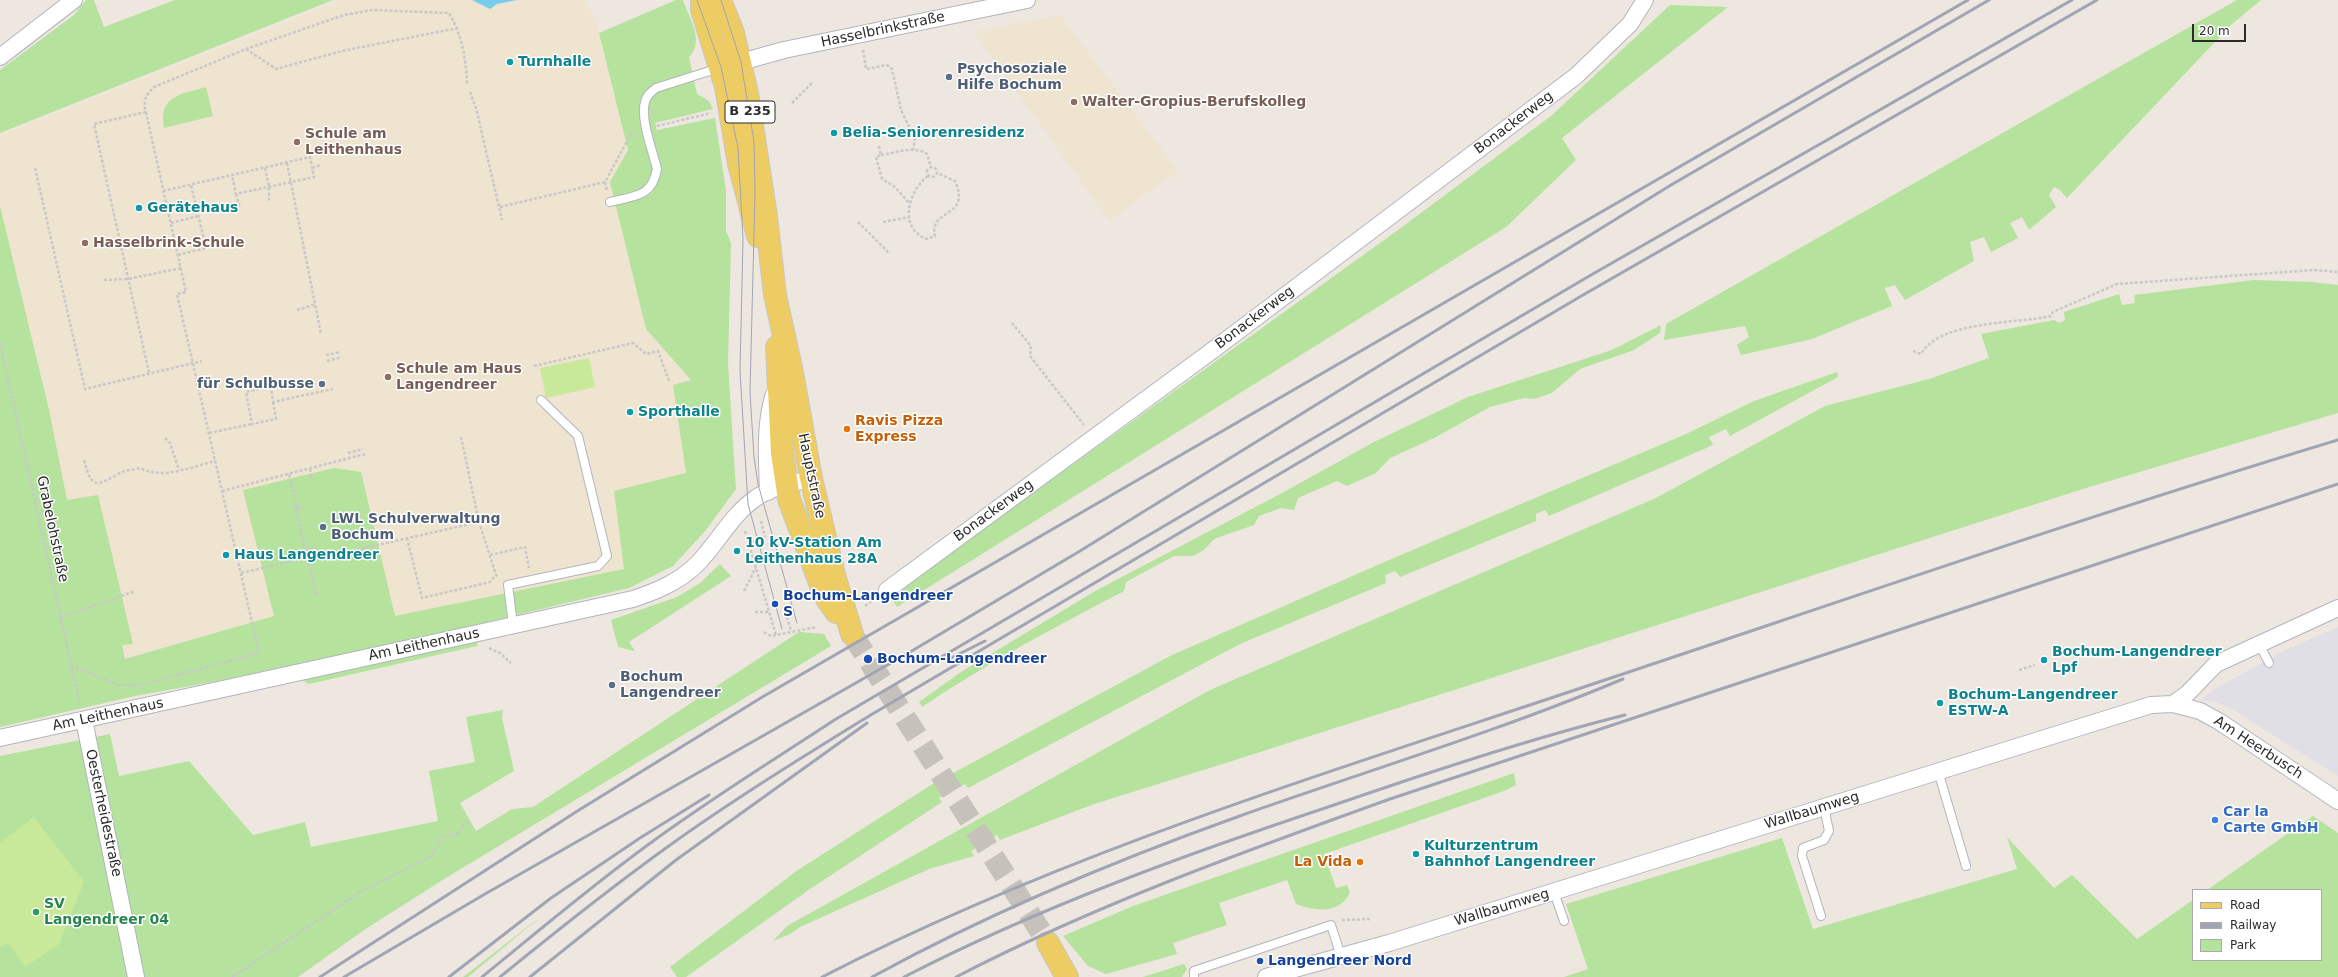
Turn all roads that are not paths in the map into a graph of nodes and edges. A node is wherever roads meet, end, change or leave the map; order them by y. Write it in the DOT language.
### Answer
graph roads {
  1 [pos="74,0"];
  2 [pos="702,0"];
  3 [pos="720,0"];
  4 [pos="1027,0"];
  5 [pos="1645,0"];
  6 [pos="0,57"];
  7 [pos="731,65"];
  8 [pos="610,202"];
  9 [pos="778,313"];
  10 [pos="541,400"];
  11 [pos="811,478"];
  12 [pos="777,489"];
  13 [pos="887,590"];
  14 [pos="2338,608"];
  15 [pos="513,625"];
  16 [pos="2259,644"];
  17 [pos="2269,663"];
  18 [pos="2173,704"];
  19 [pos="84,720"];
  20 [pos="0,738"];
  21 [pos="1938,772"];
  22 [pos="2338,801"];
  23 [pos="1824,807"];
  24 [pos="1966,866"];
  25 [pos="1554,892"];
  26 [pos="1821,916"];
  27 [pos="1564,921"];
  28 [pos="1048,943"];
  29 [pos="1341,956"];
  30 [pos="136,977"];
  31 [pos="1066,977"];
  32 [pos="1194,977"];
  33 [pos="1266,977"];
  1 -- 6 [label="street"];
  2 -- 7 [label="main road, Hauptstraße / B 235"];
  3 -- 7 [label="main road, Hauptstraße / B 235"];
  4 -- 7 [label="street, Hasselbrinkstraße"];
  5 -- 13 [label="street, Bonackerweg"];
  7 -- 8 [label="lane"];
  7 -- 9 [label="main road, Hauptstraße / B 235"];
  9 -- 11 [label="main road, Hauptstraße / B 235"];
  9 -- 12 [label="main road, Hauptstraße / B 235"];
  10 -- 15 [label="lane"];
  11 -- 12 [label="street, Am Leithenhaus"];
  11 -- 12 [label="main road, Hauptstraße / B 235"];
  12 -- 15 [label="street, Am Leithenhaus"];
  14 -- 16 [label="street"];
  15 -- 19 [label="street, Am Leithenhaus"];
  16 -- 17 [label="lane"];
  16 -- 18 [label="street"];
  18 -- 21 [label="street, Wallbaumweg"];
  18 -- 22 [label="street, Am Heerbusch"];
  19 -- 20 [label="street, Am Leithenhaus"];
  19 -- 30 [label="street, Oesterheidestraße"];
  21 -- 23 [label="street, Wallbaumweg"];
  21 -- 24 [label="lane"];
  23 -- 25 [label="street, Wallbaumweg"];
  23 -- 26 [label="lane"];
  25 -- 27 [label="lane"];
  25 -- 29 [label="street, Wallbaumweg"];
  28 -- 31 [label="main road"];
  29 -- 32 [label="lane"];
  29 -- 33 [label="street, Wallbaumweg"];
}
